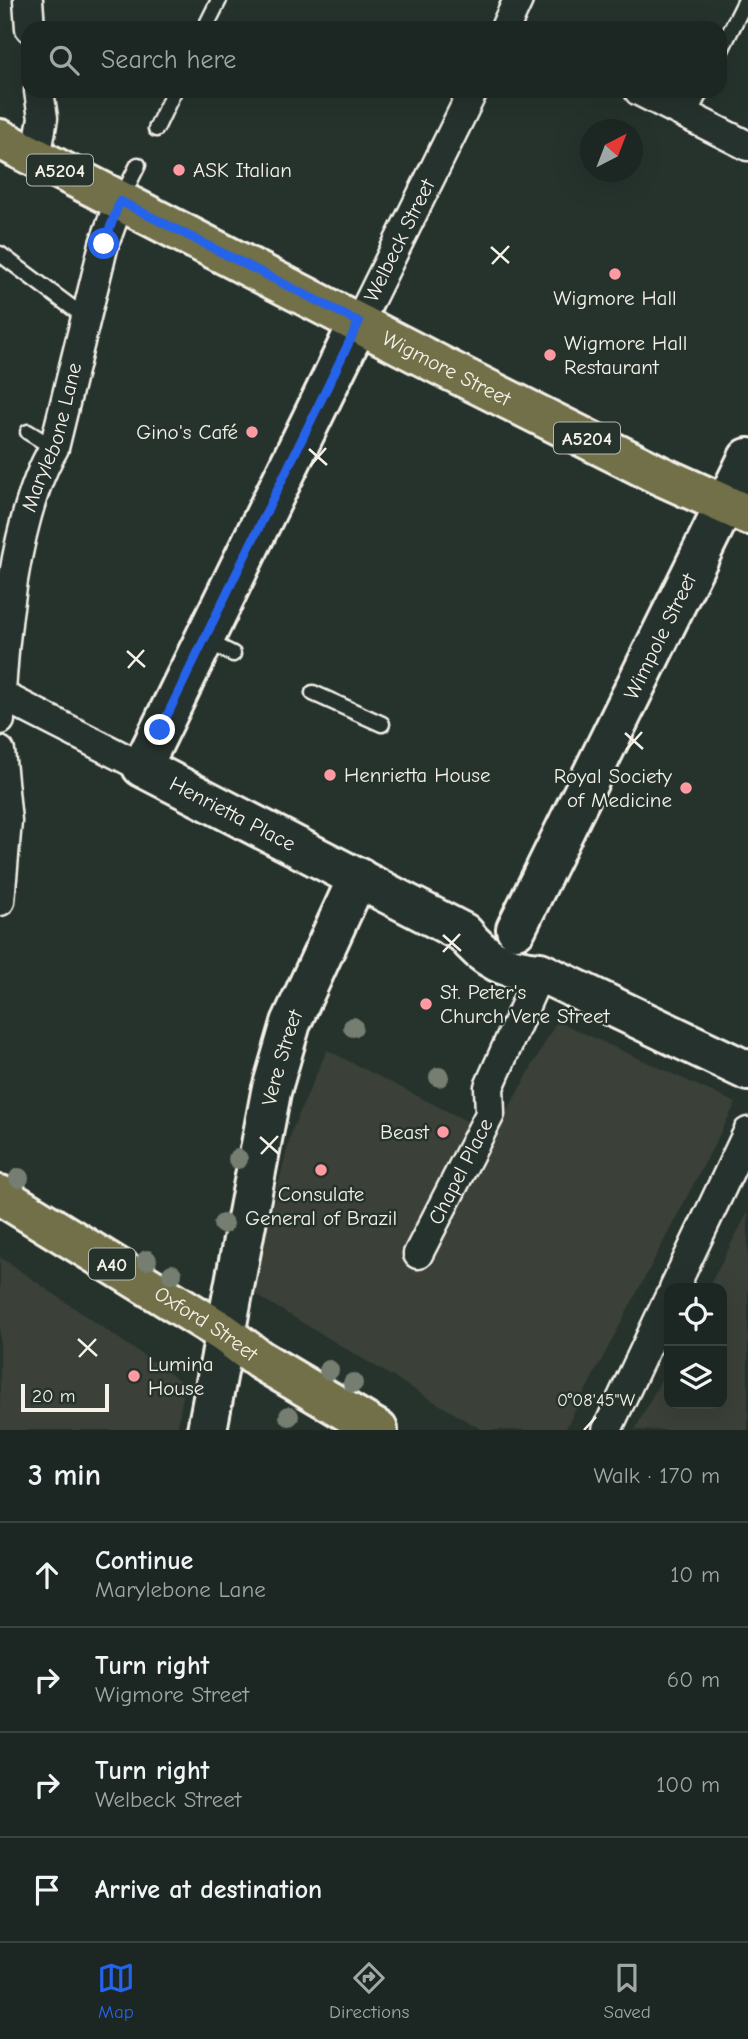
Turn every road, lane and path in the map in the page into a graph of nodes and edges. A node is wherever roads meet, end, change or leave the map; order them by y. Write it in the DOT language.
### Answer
graph roads {
  1 [pos="28,0"];
  2 [pos="219,0"];
  3 [pos="746,0"];
  4 [pos="30,21"];
  5 [pos="208,21"];
  6 [pos="727,38"];
  7 [pos="40,98"];
  8 [pos="171,98"];
  9 [pos="470,98"];
  10 [pos="653,98"];
  11 [pos="697,98"];
  12 [pos="688,116"];
  13 [pos="156,129"];
  14 [pos="0,139"];
  15 [pos="748,146"];
  16 [pos="36,158"];
  17 [pos="138,165"];
  18 [pos="120,201"];
  19 [pos="0,254"];
  20 [pos="86,318"];
  21 [pos="359,322"];
  22 [pos="28,432"];
  23 [pos="54,448"];
  24 [pos="748,458"];
  25 [pos="737,510"];
  26 [pos="313,693"];
  27 [pos="1,695"];
  28 [pos="0,720"];
  29 [pos="382,724"];
  30 [pos="0,751"];
  31 [pos="142,767"];
  32 [pos="3,820"];
  33 [pos="358,877"];
  34 [pos="0,901"];
  35 [pos="516,929"];
  36 [pos="464,933"];
  37 [pos="540,972"];
  38 [pos="748,1071"];
  39 [pos="748,1132"];
  40 [pos="0,1195"];
  41 [pos="418,1254"];
  42 [pos="676,1283"];
  43 [pos="664,1309"];
  44 [pos="224,1333"];
  45 [pos="207,1430"];
  46 [pos="378,1430"];
  47 [pos="607,1430"];
  1 -- 4 [label="street"];
  2 -- 5 [label="lane"];
  3 -- 6 [label="lane"];
  7 -- 16 [label="street"];
  8 -- 13 [label="lane"];
  9 -- 21 [label="street, Welbeck Street"];
  10 -- 12 [label="street"];
  11 -- 12 [label="lane"];
  12 -- 15 [label="street"];
  14 -- 16 [label="main road, Wigmore Street / A5204"];
  16 -- 18 [label="main road, Wigmore Street / A5204"];
  17 -- 18 [label="lane"];
  18 -- 20 [label="street, Marylebone Lane"];
  18 -- 21 [label="main road, Wigmore Street / A5204"];
  19 -- 20 [label="lane"];
  20 -- 23 [label="street, Marylebone Lane"];
  21 -- 25 [label="main road, Wigmore Street / A5204"];
  21 -- 31 [label="main road, Welbeck Street"];
  22 -- 23 [label="lane"];
  23 -- 27 [label="street, Marylebone Lane"];
  24 -- 25 [label="main road, Wimpole Street"];
  25 -- 35 [label="main road, Wimpole Street"];
  26 -- 29 [label="lane"];
  27 -- 28 [label="street, Marylebone Lane"];
  27 -- 31 [label="street, Henrietta Place"];
  30 -- 32 [label="street"];
  31 -- 33 [label="main road, Henrietta Place"];
  32 -- 34 [label="street"];
  33 -- 36 [label="main road, Henrietta Place"];
  33 -- 44 [label="main road, Vere Street"];
  35 -- 36 [label="main road"];
  35 -- 37 [label="main road, Henrietta Place"];
  36 -- 37 [label="main road, Henrietta Place"];
  37 -- 38 [label="main road, Henrietta Place"];
  37 -- 41 [label="street, Chapel Place"];
  39 -- 42 [label="street"];
  40 -- 44 [label="main road, Oxford Street / A40"];
  43 -- 47 [label="street"];
  44 -- 45 [label="main road, Vere Street"];
  44 -- 46 [label="main road, Oxford Street / A40"];
}
